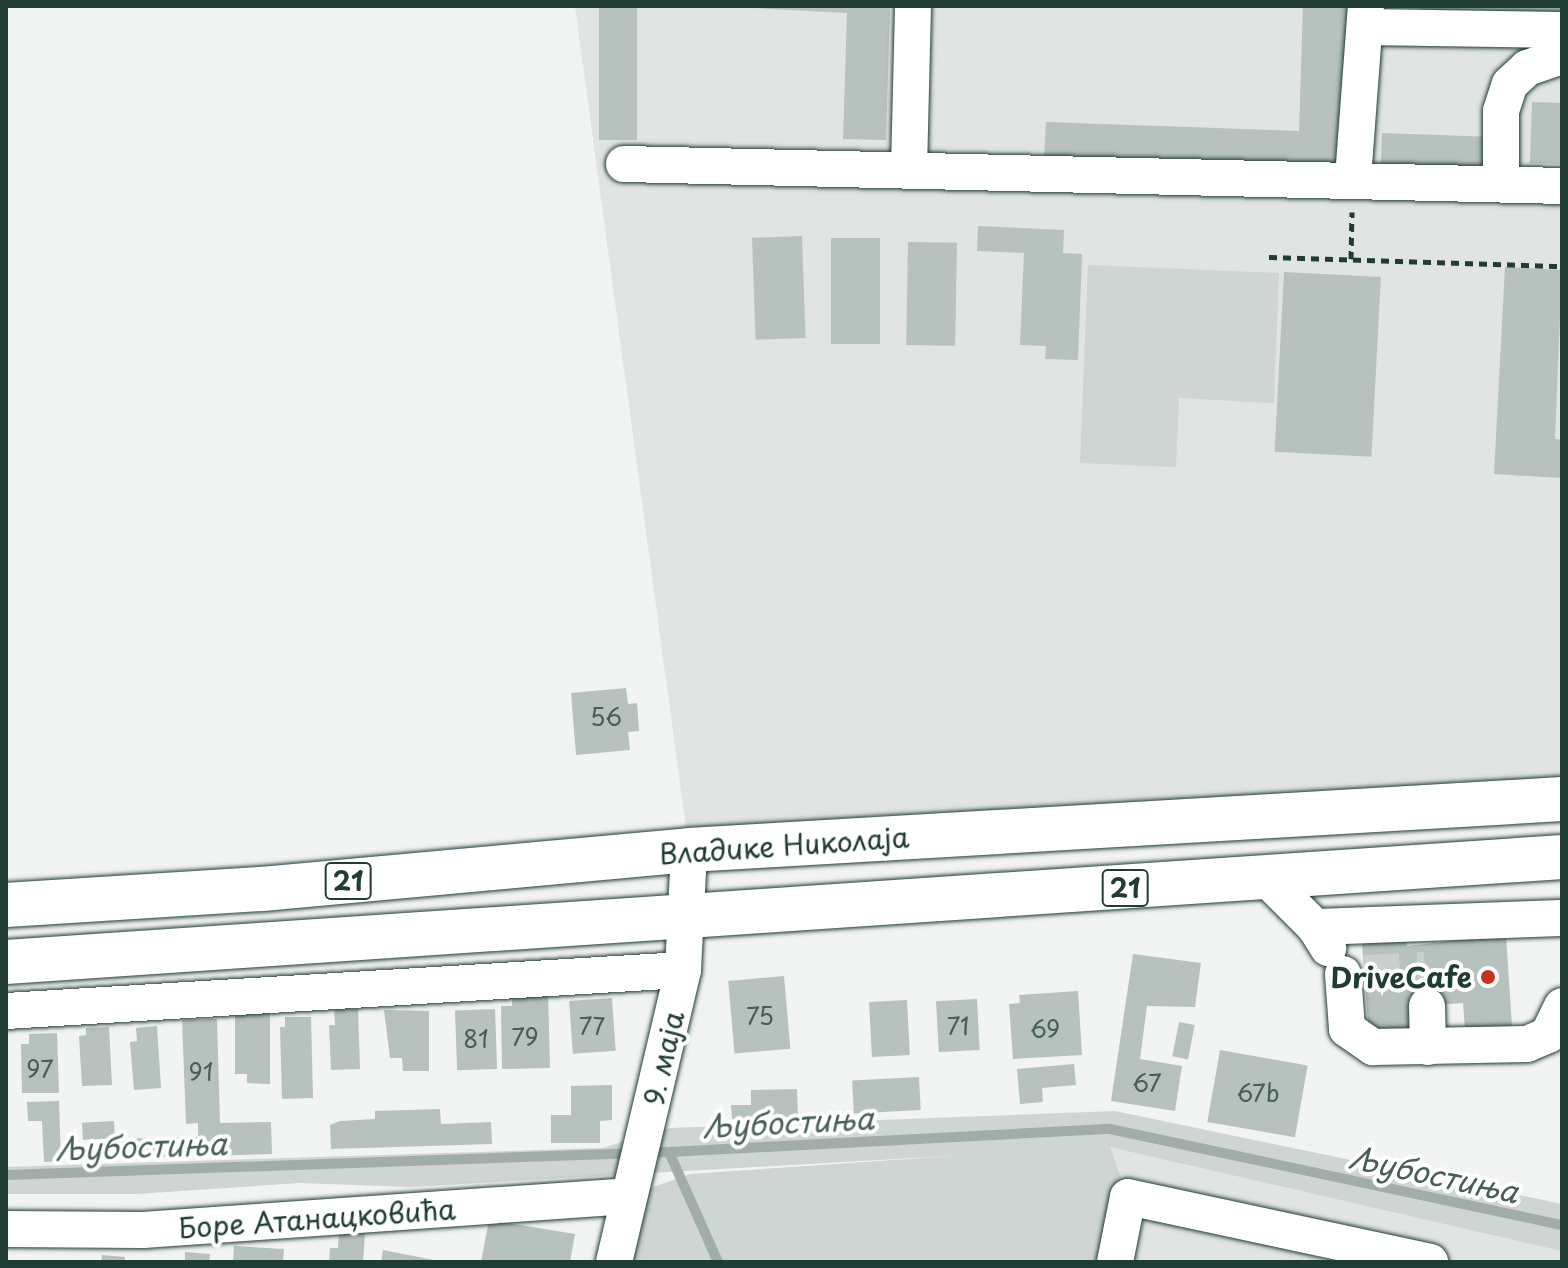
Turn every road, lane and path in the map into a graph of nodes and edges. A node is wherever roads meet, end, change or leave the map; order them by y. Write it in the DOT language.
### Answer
graph roads {
  1 [pos="913,6"];
  2 [pos="1366,16"];
  3 [pos="1562,30"];
  4 [pos="1562,56"];
  5 [pos="624,164"];
  6 [pos="909,170"];
  7 [pos="1353,178"];
  8 [pos="1501,183"];
  9 [pos="1562,186"];
  10 [pos="1269,257"];
  11 [pos="1351,259"];
  12 [pos="1562,266"];
  13 [pos="1562,799"];
  14 [pos="689,850"];
  15 [pos="1562,857"];
  16 [pos="1266,878"];
  17 [pos="6,905"];
  18 [pos="688,918"];
  19 [pos="1562,918"];
  20 [pos="1315,927"];
  21 [pos="6,962"];
  22 [pos="683,970"];
  23 [pos="1427,1006"];
  24 [pos="1562,1006"];
  25 [pos="6,1011"];
  26 [pos="1428,1047"];
  27 [pos="628,1196"];
  28 [pos="6,1229"];
  29 [pos="141,1246"];
  30 [pos="614,1262"];
  31 [pos="1115,1262"];
  32 [pos="1430,1262"];
  1 -- 6 [label="street"];
  2 -- 3 [label="street"];
  2 -- 7 [label="street"];
  4 -- 8 [label="street"];
  5 -- 6 [label="street"];
  6 -- 7 [label="street"];
  7 -- 8 [label="street"];
  7 -- 11 [label="path"];
  8 -- 9 [label="street"];
  10 -- 11 [label="path"];
  11 -- 12 [label="path"];
  13 -- 14 [label="main road, Владике Николаја / 21"];
  14 -- 17 [label="main road, Владике Николаја / 21"];
  14 -- 18 [label="street, 9. маја"];
  15 -- 16 [label="main road, 21"];
  16 -- 18 [label="main road, 21"];
  16 -- 20 [label="street"];
  18 -- 21 [label="main road, 21"];
  18 -- 22 [label="street, 9. маја"];
  19 -- 20 [label="street"];
  20 -- 26 [label="street"];
  22 -- 25 [label="street"];
  22 -- 27 [label="street, 9. маја"];
  23 -- 26 [label="street"];
  24 -- 26 [label="street"];
  27 -- 29 [label="street, Боре Атанацковића"];
  27 -- 30 [label="street, 9. маја"];
  28 -- 29 [label="street, Боре Атанацковића"];
  31 -- 32 [label="street"];
}
